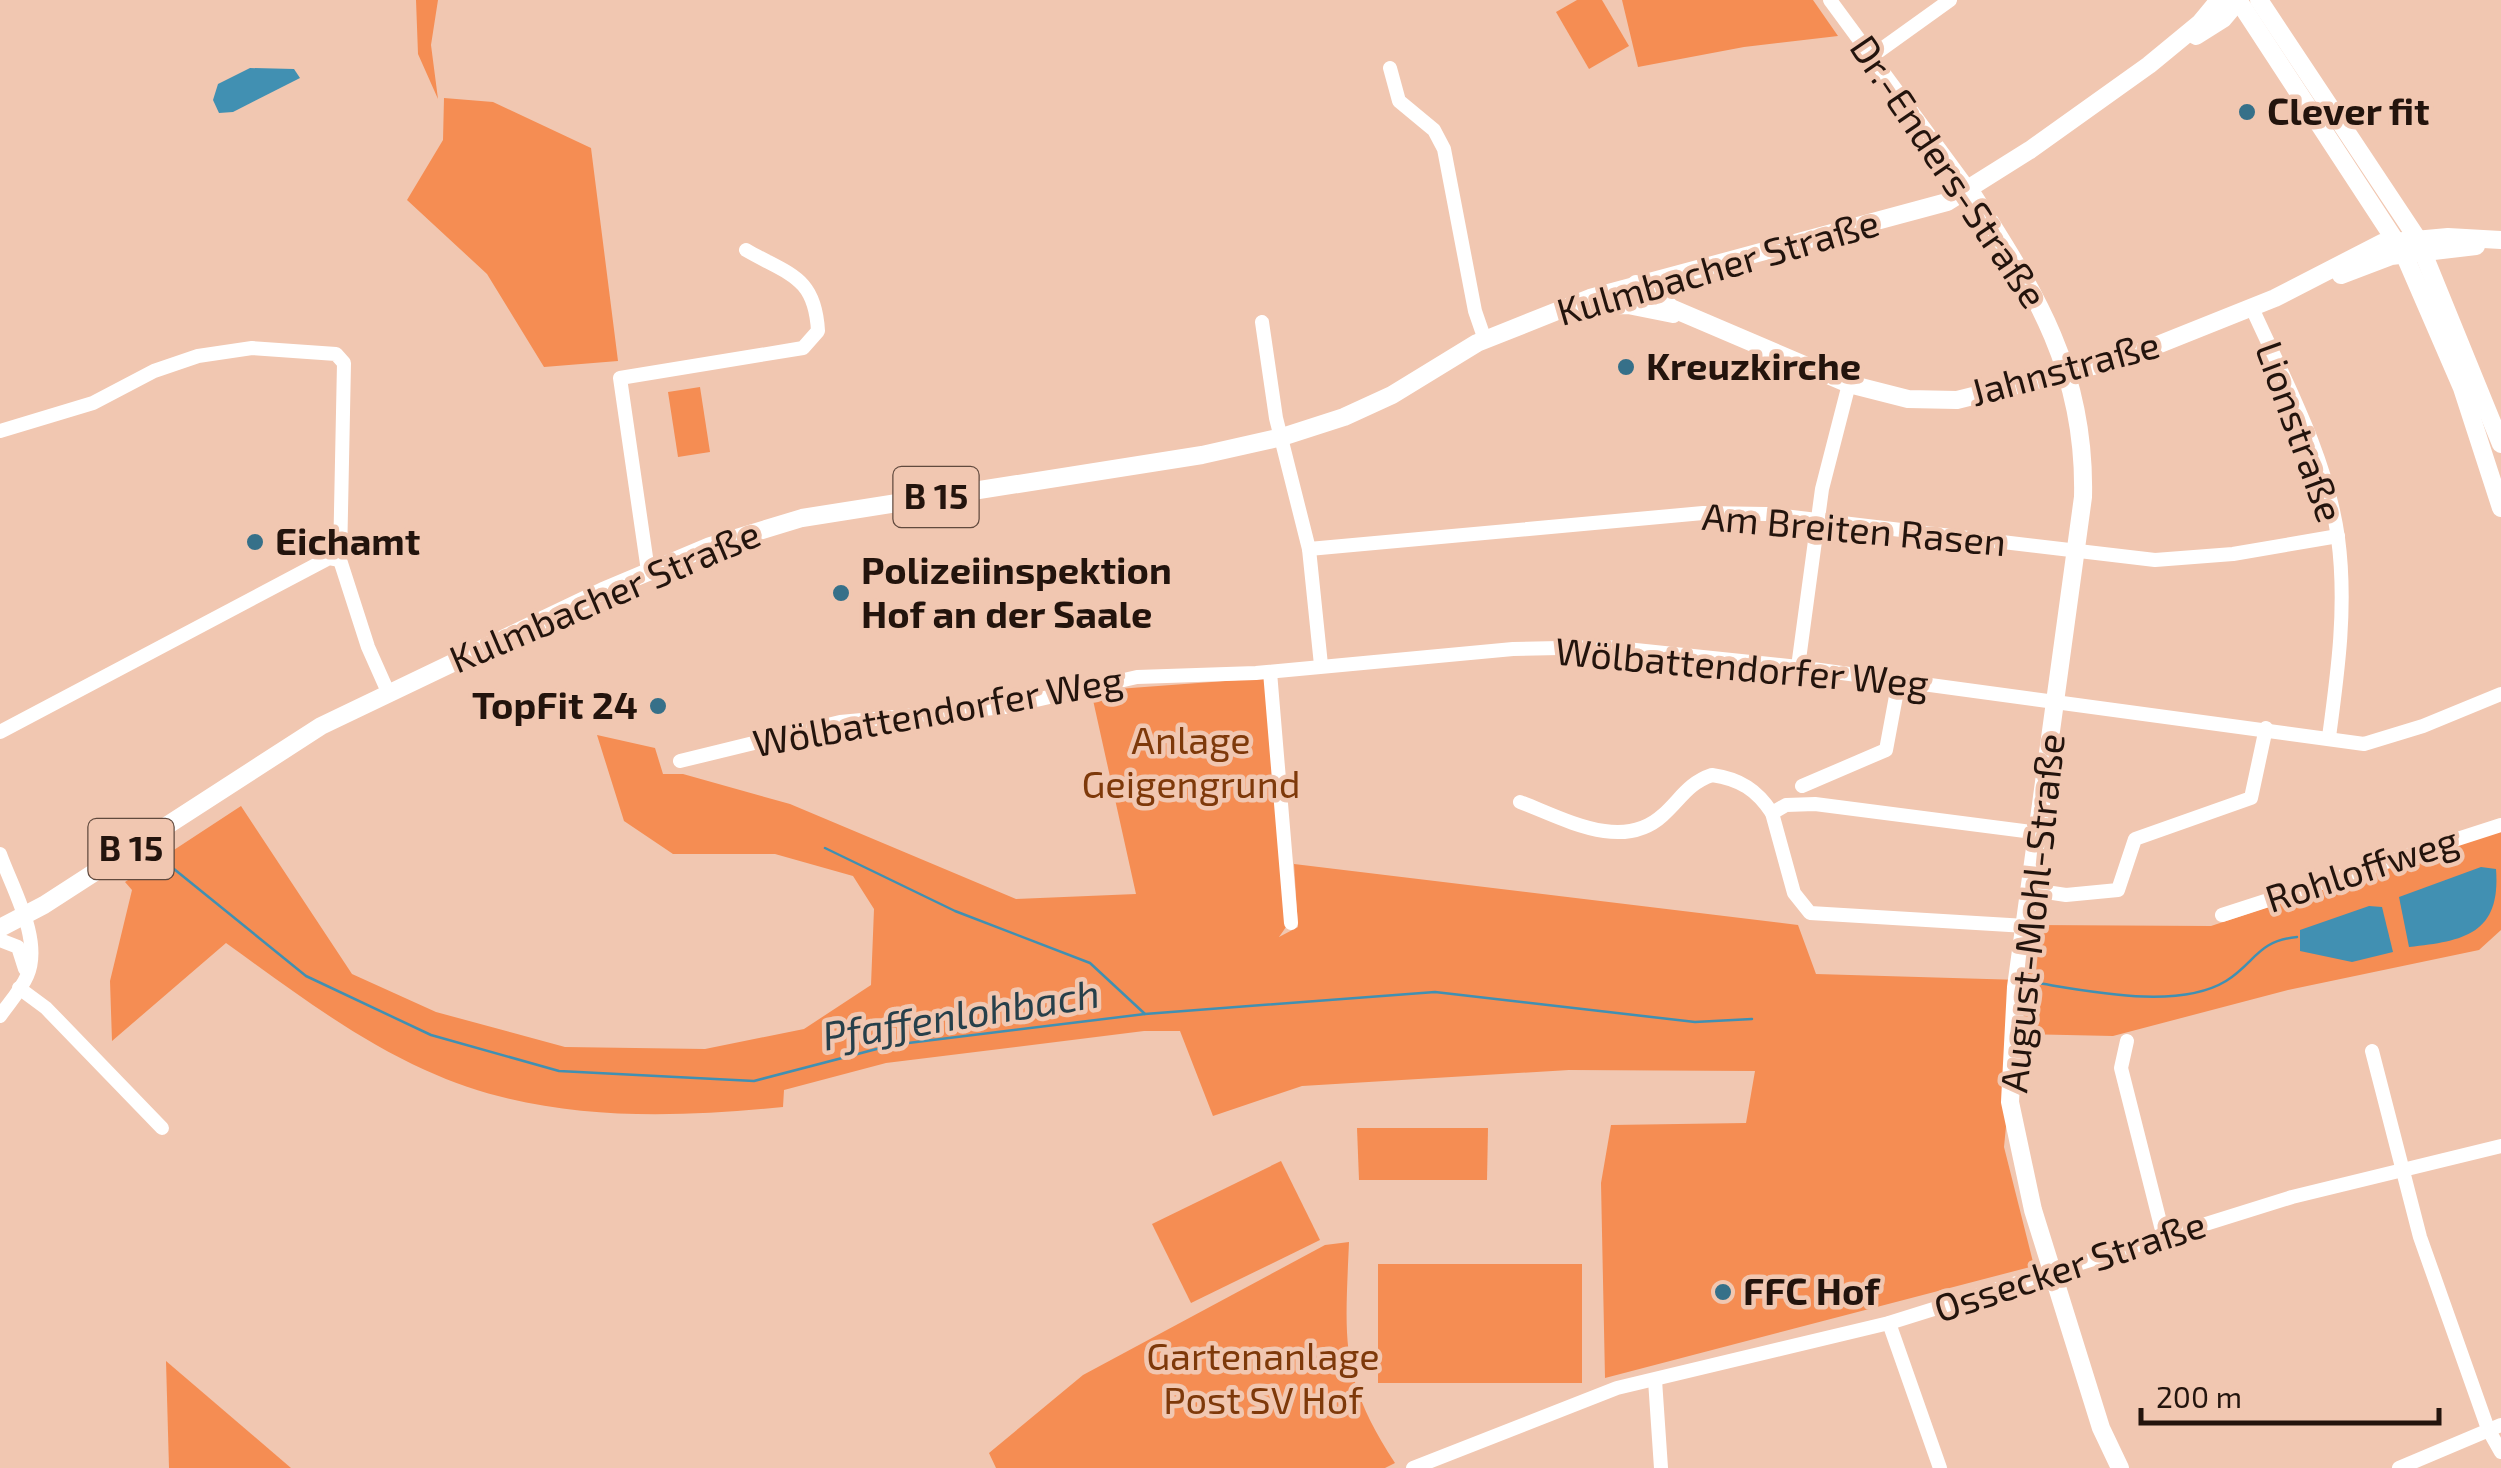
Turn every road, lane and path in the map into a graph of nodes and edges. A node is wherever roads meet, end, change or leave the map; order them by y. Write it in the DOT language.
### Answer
graph roads {
  1 [pos="1830,0"];
  2 [pos="1950,0"];
  3 [pos="2219,0"];
  4 [pos="2238,0"];
  5 [pos="2259,0"];
  6 [pos="1872,56"];
  7 [pos="2149,65"];
  8 [pos="1390,68"];
  9 [pos="1969,190"];
  10 [pos="2501,242"];
  11 [pos="2421,245"];
  12 [pos="2400,247"];
  13 [pos="746,250"];
  14 [pos="1636,284"];
  15 [pos="1567,307"];
  16 [pos="2252,308"];
  17 [pos="1262,322"];
  18 [pos="1721,329"];
  19 [pos="1485,340"];
  20 [pos="2070,374"];
  21 [pos="1849,384"];
  22 [pos="2498,424"];
  23 [pos="0,432"];
  24 [pos="1282,437"];
  25 [pos="2501,444"];
  26 [pos="2501,508"];
  27 [pos="1818,520"];
  28 [pos="2338,536"];
  29 [pos="1309,549"];
  30 [pos="2078,553"];
  31 [pos="340,560"];
  32 [pos="648,571"];
  33 [pos="1321,665"];
  34 [pos="1798,666"];
  35 [pos="1270,672"];
  36 [pos="1900,680"];
  37 [pos="388,692"];
  38 [pos="2501,694"];
  39 [pos="2056,701"];
  40 [pos="2266,728"];
  41 [pos="0,732"];
  42 [pos="2329,738"];
  43 [pos="680,760"];
  44 [pos="1802,786"];
  45 [pos="1520,802"];
  46 [pos="1772,813"];
  47 [pos="2501,825"];
  48 [pos="2040,833"];
  49 [pos="0,854"];
  50 [pos="2032,890"];
  51 [pos="2222,915"];
  52 [pos="23,917"];
  53 [pos="1291,922"];
  54 [pos="2026,926"];
  55 [pos="0,928"];
  56 [pos="0,940"];
  57 [pos="23,983"];
  58 [pos="0,1016"];
  59 [pos="2127,1041"];
  60 [pos="2372,1050"];
  61 [pos="162,1128"];
  62 [pos="2501,1146"];
  63 [pos="2401,1170"];
  64 [pos="2164,1238"];
  65 [pos="2052,1274"];
  66 [pos="1889,1324"];
  67 [pos="1655,1380"];
  68 [pos="2495,1427"];
  69 [pos="2501,1452"];
  70 [pos="1420,1466"];
  71 [pos="1662,1468"];
  72 [pos="1940,1468"];
  73 [pos="2120,1468"];
  74 [pos="2400,1468"];
  1 -- 6 [label="street, Dr.-Enders-Straße"];
  2 -- 6 [label="street"];
  3 -- 7 [label="main road, Kulmbacher Straße"];
  4 -- 7 [label="main road, Kulmbacher Straße"];
  4 -- 12 [label="main road"];
  5 -- 11 [label="main road"];
  6 -- 9 [label="street, Dr.-Enders-Straße"];
  7 -- 9 [label="main road, Kulmbacher Straße"];
  8 -- 19 [label="street"];
  9 -- 14 [label="main road, Kulmbacher Straße"];
  9 -- 20 [label="main road, Dr.-Enders-Straße"];
  10 -- 11 [label="main road"];
  11 -- 12 [label="main road, B 15"];
  11 -- 22 [label="main road"];
  12 -- 16 [label="main road, Jahnstraße / B 15"];
  12 -- 26 [label="main road"];
  13 -- 32 [label="street"];
  14 -- 15 [label="main road, Kulmbacher Straße / B 15"];
  14 -- 18 [label="main road, Jahnstraße / B 15"];
  15 -- 18 [label="main road, B 15"];
  15 -- 19 [label="main road, Kulmbacher Straße / B 15"];
  16 -- 20 [label="main road, Jahnstraße / B 15"];
  16 -- 28 [label="street, Lionstraße"];
  17 -- 24 [label="street"];
  18 -- 21 [label="main road, Jahnstraße / B 15"];
  19 -- 24 [label="main road, Kulmbacher Straße / B 15"];
  20 -- 21 [label="main road, Jahnstraße / B 15"];
  20 -- 30 [label="main road, Dr.-Enders-Straße"];
  21 -- 27 [label="street"];
  22 -- 25 [label="main road"];
  23 -- 31 [label="street"];
  24 -- 29 [label="street"];
  24 -- 32 [label="main road, Kulmbacher Straße / B 15"];
  27 -- 29 [label="street, Am Breiten Rasen"];
  27 -- 30 [label="street, Am Breiten Rasen"];
  27 -- 34 [label="street"];
  28 -- 30 [label="street, Am Breiten Rasen"];
  28 -- 42 [label="street, Lionstraße"];
  29 -- 33 [label="street"];
  30 -- 39 [label="main road, Dr.-Enders-Straße"];
  31 -- 37 [label="street"];
  31 -- 41 [label="street"];
  32 -- 37 [label="main road, Kulmbacher Straße / B 15"];
  33 -- 34 [label="street, Wölbattendorfer Weg"];
  33 -- 35 [label="street, Wölbattendorfer Weg"];
  34 -- 36 [label="street, Wölbattendorfer Weg"];
  35 -- 43 [label="street, Wölbattendorfer Weg"];
  35 -- 53 [label="street"];
  36 -- 39 [label="street, Wölbattendorfer Weg"];
  36 -- 44 [label="street"];
  37 -- 52 [label="main road, Kulmbacher Straße / B 15"];
  38 -- 42 [label="street, Wölbattendorfer Weg"];
  39 -- 40 [label="street, Wölbattendorfer Weg"];
  39 -- 48 [label="main road, August-Mohl-Straße"];
  40 -- 42 [label="street, Wölbattendorfer Weg"];
  40 -- 50 [label="street"];
  45 -- 46 [label="street"];
  46 -- 48 [label="street"];
  46 -- 54 [label="street"];
  47 -- 51 [label="street, Rohloffweg"];
  48 -- 50 [label="main road, August-Mohl-Straße"];
  49 -- 52 [label="street"];
  50 -- 54 [label="main road, August-Mohl-Straße"];
  52 -- 55 [label="main road, Kulmbacher Straße / B 15"];
  52 -- 57 [label="street"];
  54 -- 65 [label="main road, August-Mohl-Straße"];
  56 -- 57 [label="street"];
  57 -- 58 [label="street"];
  57 -- 61 [label="street"];
  59 -- 64 [label="street"];
  60 -- 63 [label="street"];
  62 -- 63 [label="street, Ossecker Straße"];
  63 -- 64 [label="street, Ossecker Straße"];
  63 -- 68 [label="street"];
  64 -- 65 [label="street, Ossecker Straße"];
  65 -- 66 [label="street, Ossecker Straße"];
  65 -- 73 [label="main road, August-Mohl-Straße"];
  66 -- 67 [label="street, Ossecker Straße"];
  66 -- 72 [label="street"];
  67 -- 70 [label="street, Ossecker Straße"];
  67 -- 71 [label="street"];
  68 -- 69 [label="street"];
  68 -- 74 [label="street"];
}
